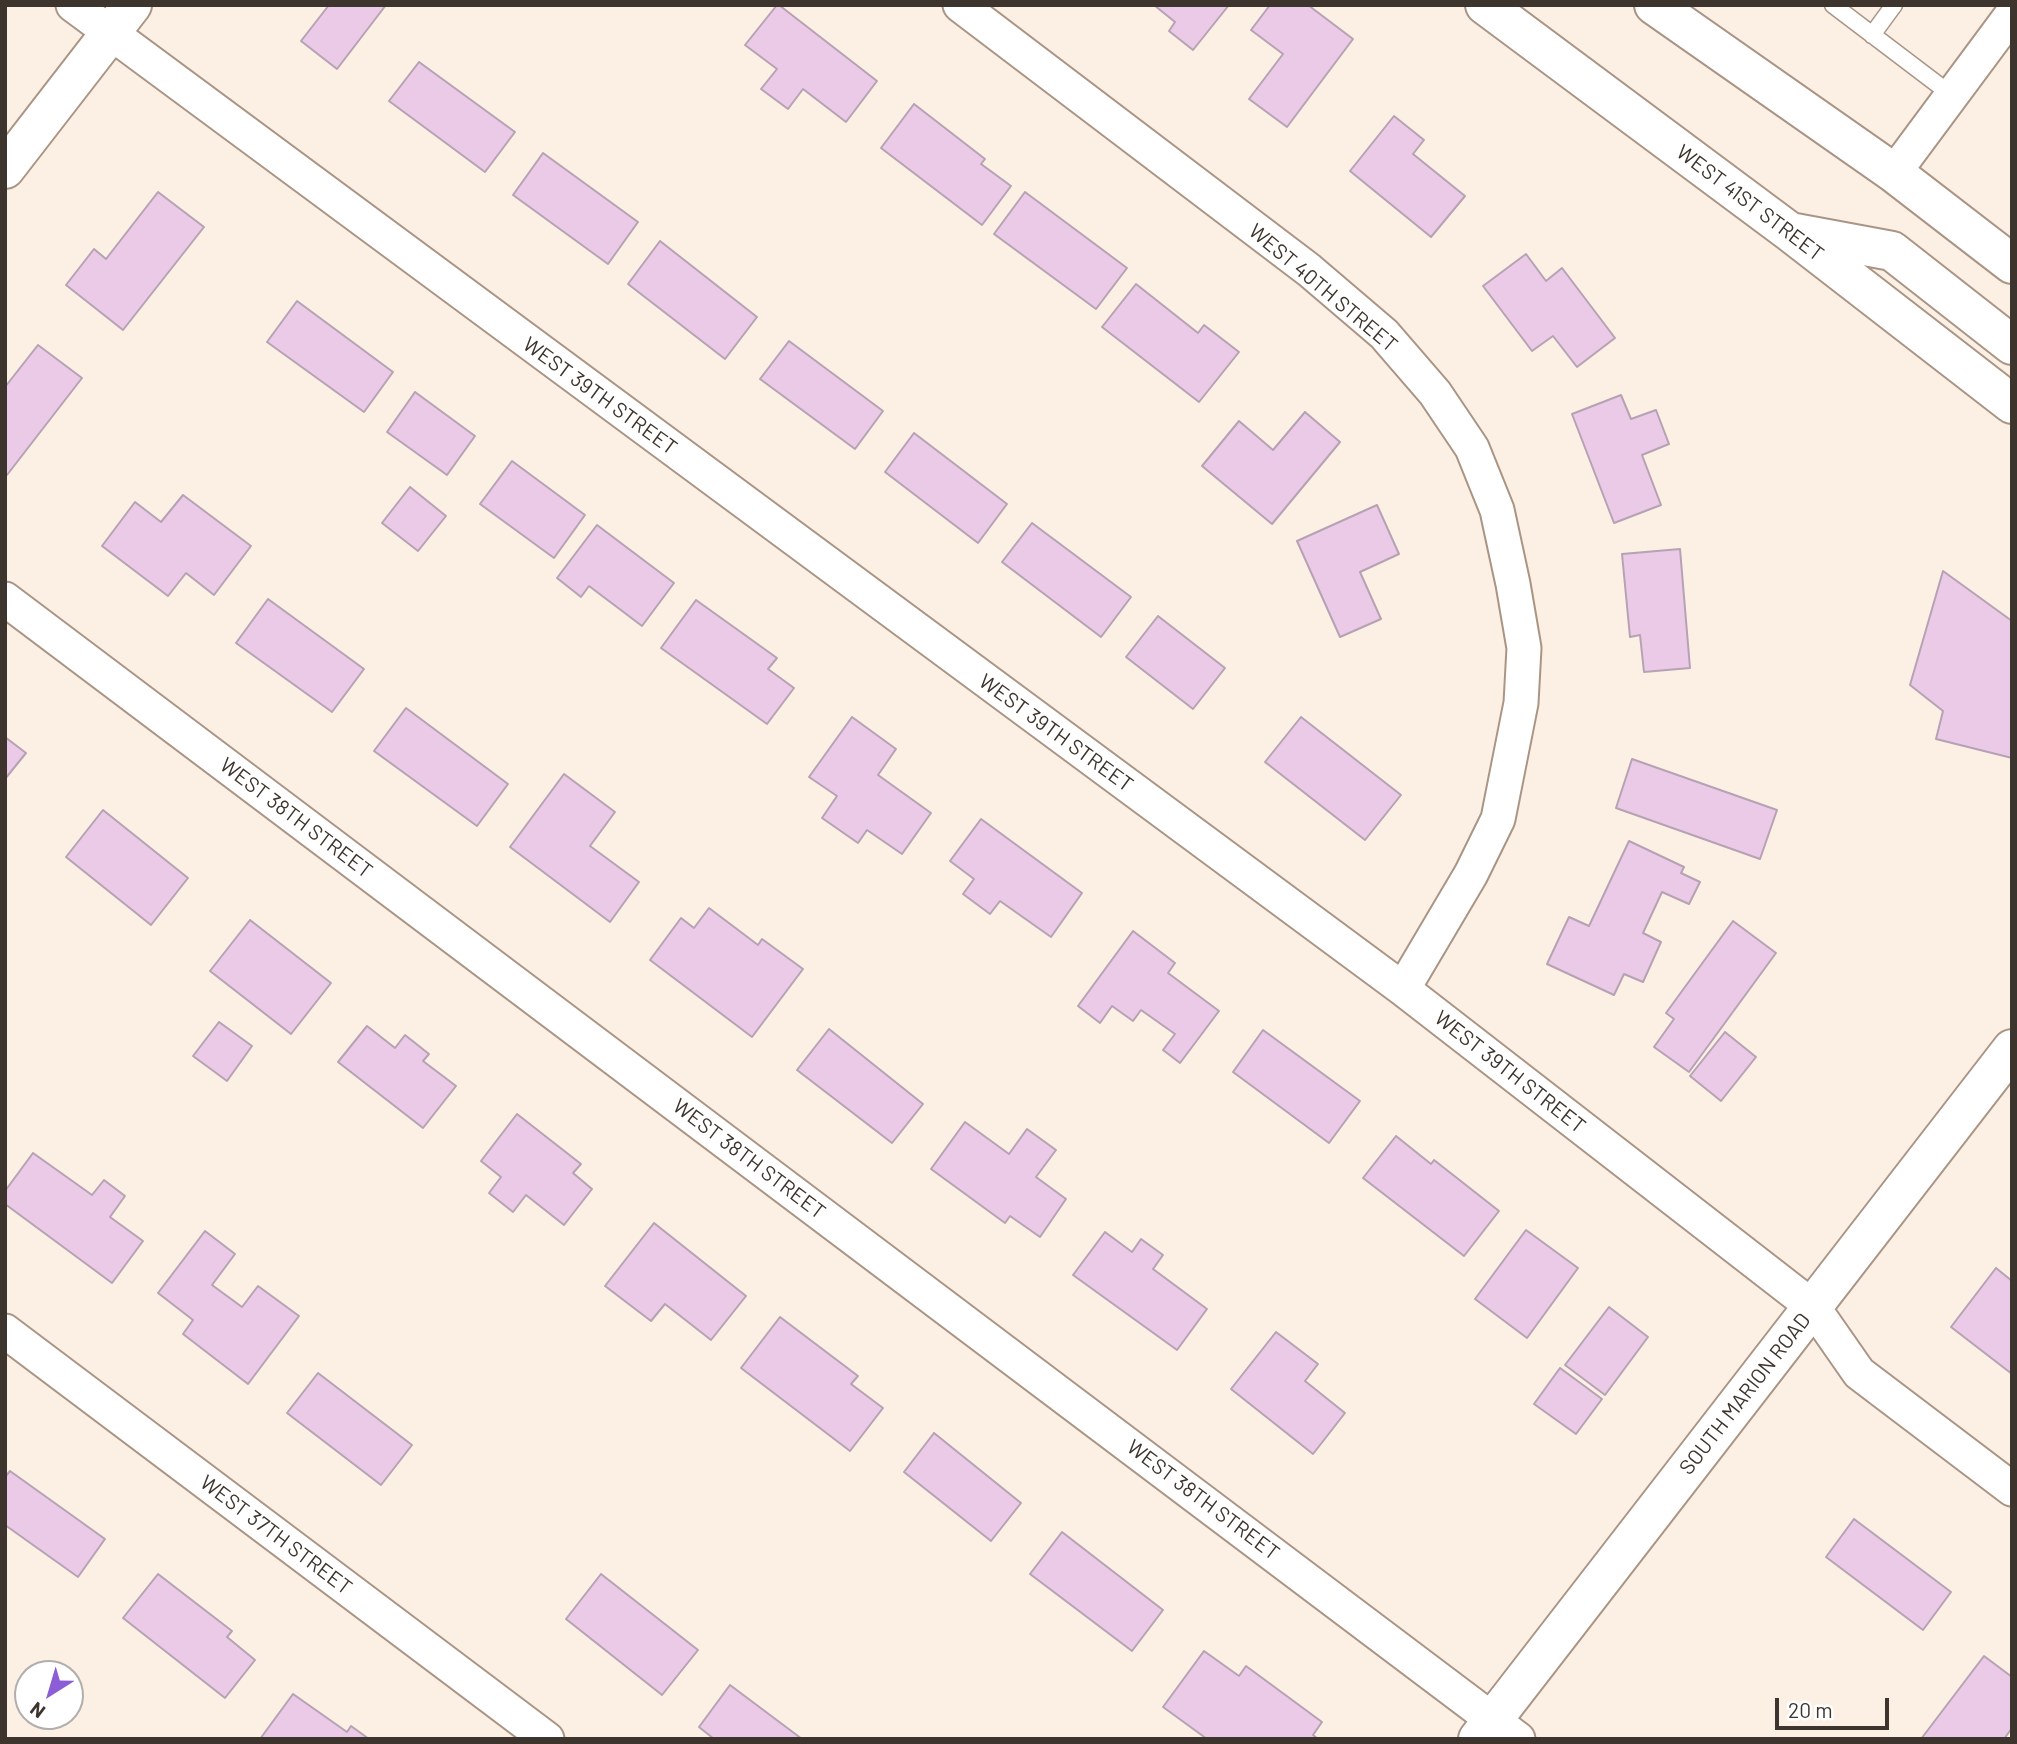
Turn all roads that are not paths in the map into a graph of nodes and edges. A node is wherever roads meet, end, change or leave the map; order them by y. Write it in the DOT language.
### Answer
graph roads {
  1 [pos="73,5"];
  2 [pos="960,5"];
  3 [pos="1485,5"];
  4 [pos="1654,5"];
  5 [pos="1833,5"];
  6 [pos="1894,5"];
  7 [pos="2012,14"];
  8 [pos="121,19"];
  9 [pos="1872,34"];
  10 [pos="1953,96"];
  11 [pos="5,169"];
  12 [pos="1894,173"];
  13 [pos="1790,232"];
  14 [pos="2012,264"];
  15 [pos="2012,345"];
  16 [pos="2012,404"];
  17 [pos="5,599"];
  18 [pos="1403,989"];
  19 [pos="2012,1049"];
  20 [pos="1813,1307"];
  21 [pos="5,1331"];
  22 [pos="2012,1489"];
  23 [pos="1497,1732"];
  24 [pos="547,1739"];
  1 -- 8 [label="street, WEST 39TH STREET"];
  2 -- 18 [label="street, WEST 40TH STREET"];
  3 -- 13 [label="main road, WEST 41ST STREET"];
  4 -- 12 [label="main road"];
  5 -- 9 [label="lane"];
  6 -- 9 [label="lane"];
  7 -- 10 [label="street"];
  8 -- 11 [label="main road"];
  8 -- 18 [label="street, WEST 39TH STREET"];
  9 -- 10 [label="lane"];
  10 -- 12 [label="street"];
  12 -- 14 [label="main road"];
  13 -- 15 [label="main road"];
  13 -- 16 [label="main road, WEST 41ST STREET"];
  17 -- 23 [label="street, WEST 38TH STREET"];
  18 -- 20 [label="street, WEST 39TH STREET"];
  19 -- 20 [label="main road, SOUTH MARION ROAD"];
  20 -- 22 [label="street, WEST 39TH STREET"];
  20 -- 23 [label="main road, SOUTH MARION ROAD"];
  21 -- 24 [label="street, WEST 37TH STREET"];
}
